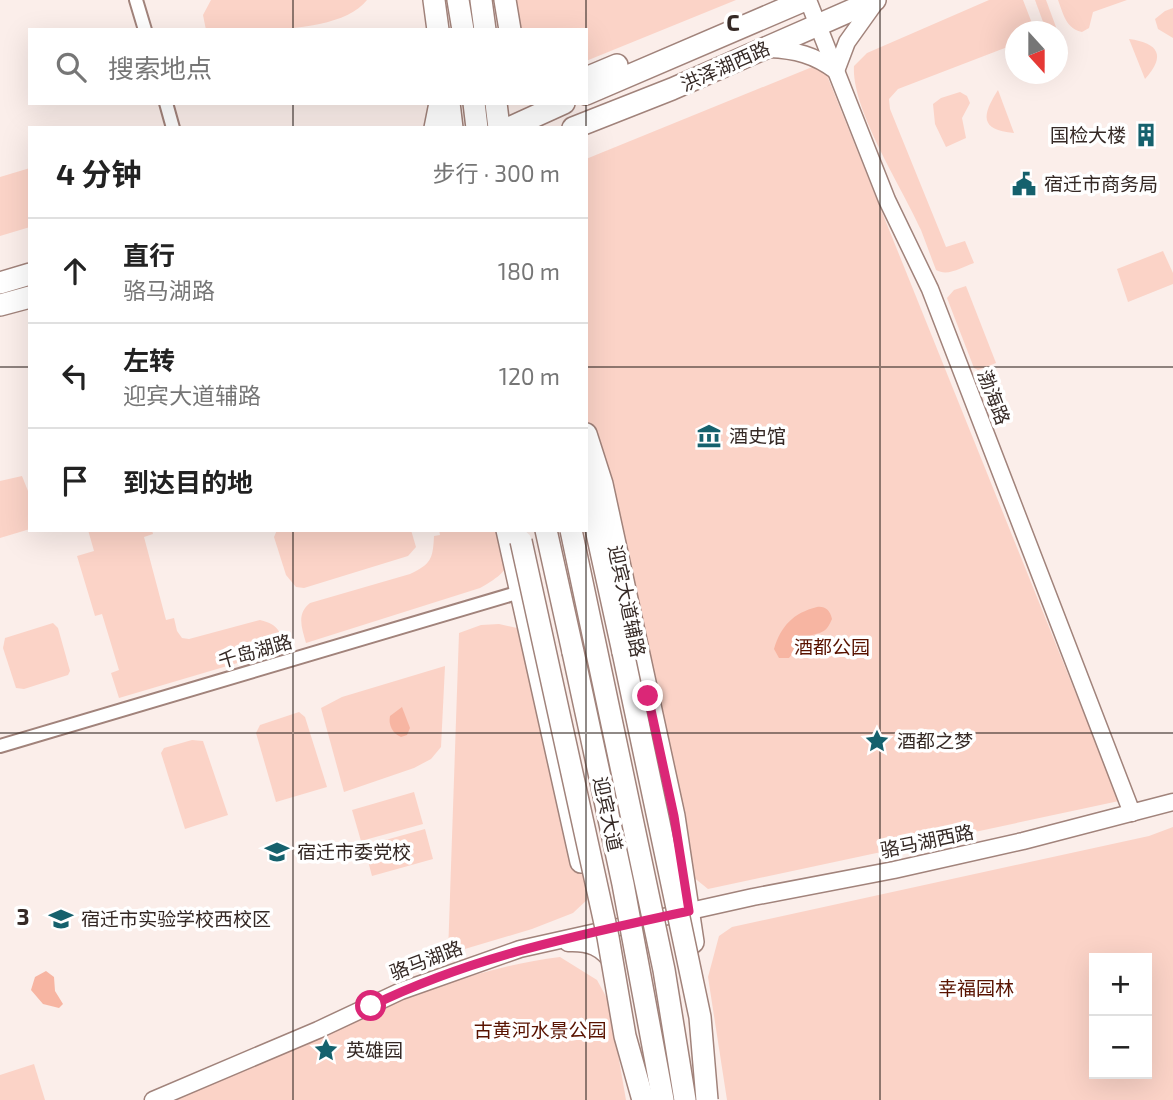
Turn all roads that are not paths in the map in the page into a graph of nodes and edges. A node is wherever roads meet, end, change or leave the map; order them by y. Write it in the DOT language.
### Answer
graph roads {
  1 [pos="136,0"];
  2 [pos="458,0"];
  3 [pos="481,0"];
  4 [pos="505,0"];
  5 [pos="806,0"];
  6 [pos="876,0"];
  7 [pos="776,8"];
  8 [pos="818,24"];
  9 [pos="144,28"];
  10 [pos="463,28"];
  11 [pos="485,28"];
  12 [pos="510,28"];
  13 [pos="733,31"];
  14 [pos="763,49"];
  15 [pos="836,71"];
  16 [pos="588,77"];
  17 [pos="672,89"];
  18 [pos="588,93"];
  19 [pos="167,105"];
  20 [pos="440,105"];
  21 [pos="449,105"];
  22 [pos="474,105"];
  23 [pos="496,105"];
  24 [pos="559,105"];
  25 [pos="520,120"];
  26 [pos="172,126"];
  27 [pos="435,126"];
  28 [pos="452,126"];
  29 [pos="477,126"];
  30 [pos="499,126"];
  31 [pos="578,126"];
  32 [pos="588,128"];
  33 [pos="28,275"];
  34 [pos="0,283"];
  35 [pos="28,297"];
  36 [pos="0,305"];
  37 [pos="588,441"];
  38 [pos="588,492"];
  39 [pos="546,532"];
  40 [pos="571,532"];
  41 [pos="516,534"];
  42 [pos="520,592"];
  43 [pos="0,746"];
  44 [pos="1173,802"];
  45 [pos="1132,813"];
  46 [pos="688,912"];
  47 [pos="603,929"];
  48 [pos="617,969"];
  49 [pos="401,991"];
  50 [pos="153,1100"];
  51 [pos="644,1100"];
  52 [pos="663,1100"];
  53 [pos="685,1100"];
  54 [pos="707,1100"];
  55 [pos="714,1100"];
  1 -- 9 [label="street"];
  2 -- 10 [label="main road"];
  3 -- 11 [label="main road"];
  4 -- 12 [label="main road"];
  5 -- 7 [label="main road, 洪泽湖西路"];
  5 -- 8 [label="street, 渤海路"];
  6 -- 8 [label="main road, 洪泽湖西路"];
  6 -- 15 [label="street"];
  7 -- 13 [label="main road, 洪泽湖西路"];
  8 -- 14 [label="main road, 洪泽湖西路"];
  8 -- 15 [label="street, 渤海路"];
  13 -- 16 [label="main road"];
  13 -- 18 [label="main road, 洪泽湖西路"];
  14 -- 15 [label="street"];
  14 -- 17 [label="main road, 洪泽湖西路"];
  15 -- 45 [label="street, 渤海路"];
  17 -- 31 [label="main road, 洪泽湖西路"];
  17 -- 32 [label="main road"];
  19 -- 26 [label="street"];
  20 -- 27 [label="main road"];
  21 -- 28 [label="main road"];
  22 -- 29 [label="main road"];
  23 -- 30 [label="main road"];
  24 -- 25 [label="main road"];
  33 -- 34 [label="main road"];
  35 -- 36 [label="main road"];
  37 -- 46 [label="main road, 迎宾大道辅路"];
  38 -- 54 [label="main road, bridge"];
  39 -- 52 [label="main road, 迎宾大道, bridge"];
  40 -- 53 [label="main road, 迎宾大道, bridge"];
  41 -- 42 [label="main road"];
  41 -- 51 [label="main road, bridge"];
  42 -- 43 [label="street, 千岛湖路"];
  42 -- 47 [label="main road"];
  44 -- 45 [label="street, 骆马湖西路"];
  45 -- 46 [label="street, 骆马湖西路"];
  46 -- 47 [label="street, 骆马湖路"];
  46 -- 55 [label="main road, 迎宾大道辅路"];
  47 -- 48 [label="main road"];
  47 -- 49 [label="street, 骆马湖路"];
  48 -- 49 [label="street"];
  48 -- 51 [label="main road"];
  49 -- 50 [label="street, 骆马湖路"];
}
